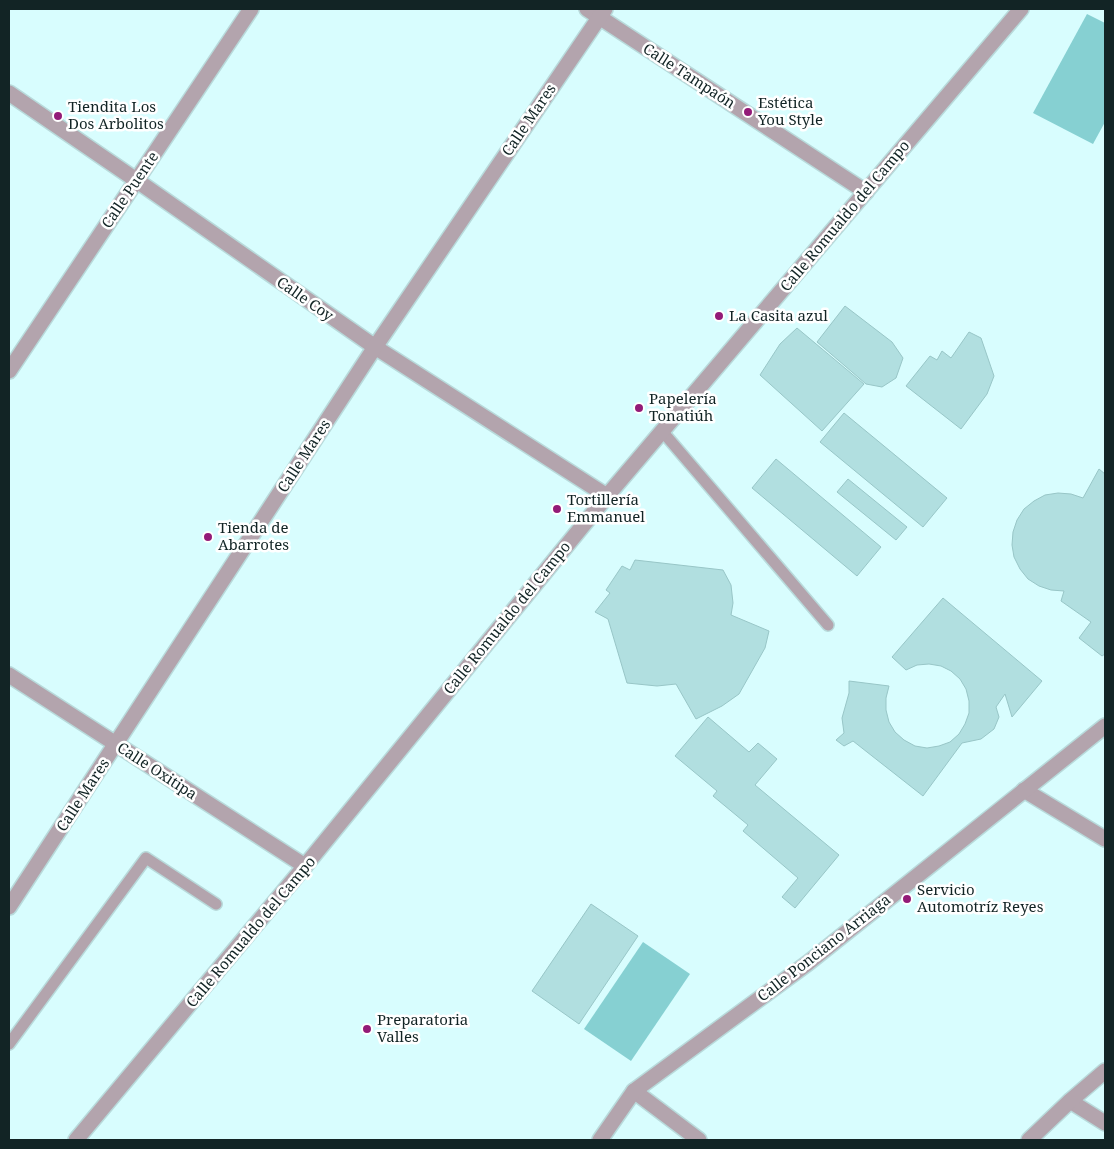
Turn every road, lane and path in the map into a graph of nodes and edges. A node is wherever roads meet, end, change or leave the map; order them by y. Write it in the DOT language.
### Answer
graph roads {
  1 [pos="251,9"];
  2 [pos="1021,9"];
  3 [pos="597,11"];
  4 [pos="9,93"];
  5 [pos="136,180"];
  6 [pos="866,192"];
  7 [pos="375,348"];
  8 [pos="9,371"];
  9 [pos="662,431"];
  10 [pos="607,496"];
  11 [pos="828,625"];
  12 [pos="9,675"];
  13 [pos="1105,726"];
  14 [pos="116,744"];
  15 [pos="1024,790"];
  16 [pos="1105,839"];
  17 [pos="305,866"];
  18 [pos="216,904"];
  19 [pos="9,907"];
  20 [pos="9,1044"];
  21 [pos="1105,1071"];
  22 [pos="634,1091"];
  23 [pos="1070,1101"];
  24 [pos="1105,1124"];
  25 [pos="76,1140"];
  26 [pos="600,1140"];
  27 [pos="699,1140"];
  28 [pos="1029,1140"];
  1 -- 5 [label="street, Calle Puente"];
  2 -- 6 [label="street, Calle Romualdo del Campo"];
  3 -- 6 [label="street, Calle Tampaón"];
  3 -- 7 [label="street, Calle Mares"];
  4 -- 5 [label="street, Calle Coy"];
  5 -- 7 [label="street, Calle Coy"];
  5 -- 8 [label="street, Calle Puente"];
  6 -- 9 [label="street, Calle Romualdo del Campo"];
  7 -- 10 [label="street, Calle Coy"];
  7 -- 14 [label="street, Calle Mares"];
  9 -- 10 [label="street, Calle Romualdo del Campo"];
  9 -- 11 [label="lane"];
  10 -- 17 [label="street, Calle Romualdo del Campo"];
  12 -- 14 [label="street, Calle Oxitipa"];
  13 -- 15 [label="street, Calle Ponciano Arriaga"];
  14 -- 17 [label="street, Calle Oxitipa"];
  14 -- 19 [label="street, Calle Mares"];
  15 -- 16 [label="street"];
  15 -- 22 [label="street, Calle Ponciano Arriaga"];
  17 -- 25 [label="street, Calle Romualdo del Campo"];
  18 -- 20 [label="lane"];
  21 -- 23 [label="street"];
  22 -- 26 [label="street, Calle Ponciano Arriaga"];
  22 -- 27 [label="street"];
  23 -- 24 [label="street"];
  23 -- 28 [label="street"];
}
